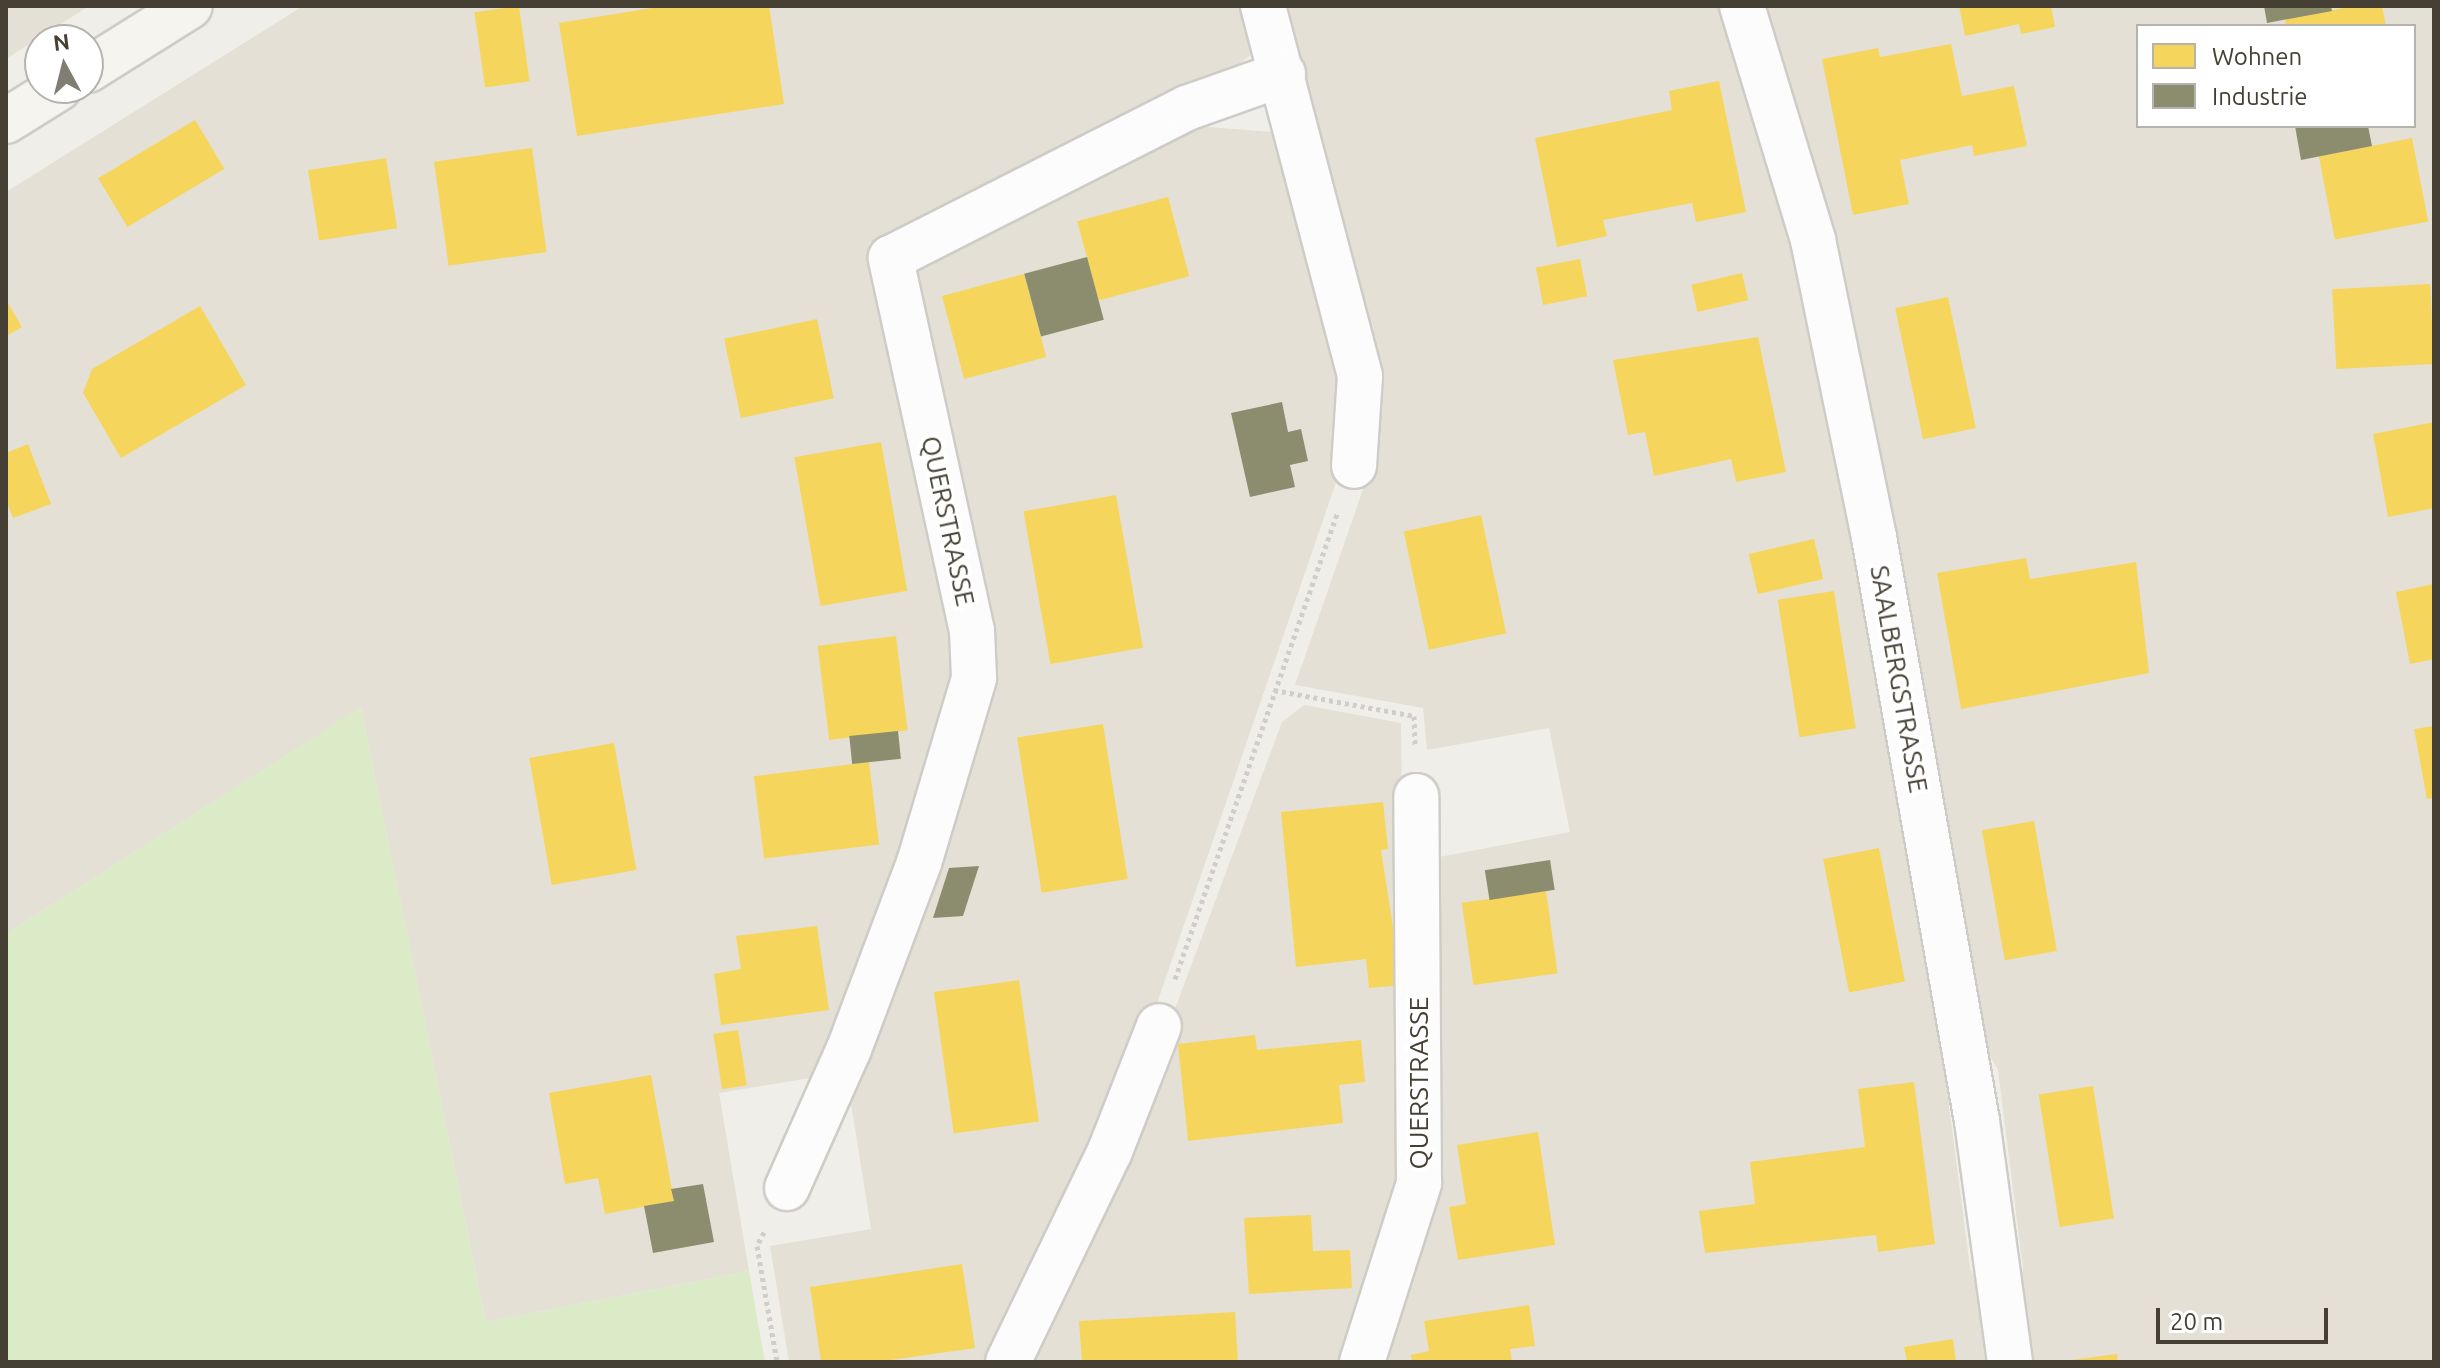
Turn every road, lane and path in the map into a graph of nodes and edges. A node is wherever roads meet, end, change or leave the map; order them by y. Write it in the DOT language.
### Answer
graph roads {
  1 [pos="190,6"];
  2 [pos="1263,6"];
  3 [pos="1742,6"];
  4 [pos="104,60"];
  5 [pos="1283,74"];
  6 [pos="33,104"];
  7 [pos="6,121"];
  8 [pos="1354,466"];
  9 [pos="1274,690"];
  10 [pos="1416,796"];
  11 [pos="1159,1026"];
  12 [pos="787,1188"];
  13 [pos="777,1362"];
  14 [pos="1008,1362"];
  15 [pos="1362,1362"];
  16 [pos="2010,1362"];
  1 -- 4 [label="street"];
  2 -- 5 [label="street"];
  3 -- 16 [label="street, SAALBERGSTRASSE"];
  5 -- 8 [label="street"];
  5 -- 12 [label="street, QUERSTRASSE"];
  6 -- 7 [label="street"];
  8 -- 9 [label="path"];
  9 -- 10 [label="path"];
  9 -- 11 [label="path"];
  10 -- 15 [label="street, QUERSTRASSE"];
  11 -- 14 [label="street"];
  12 -- 13 [label="path"];
}
